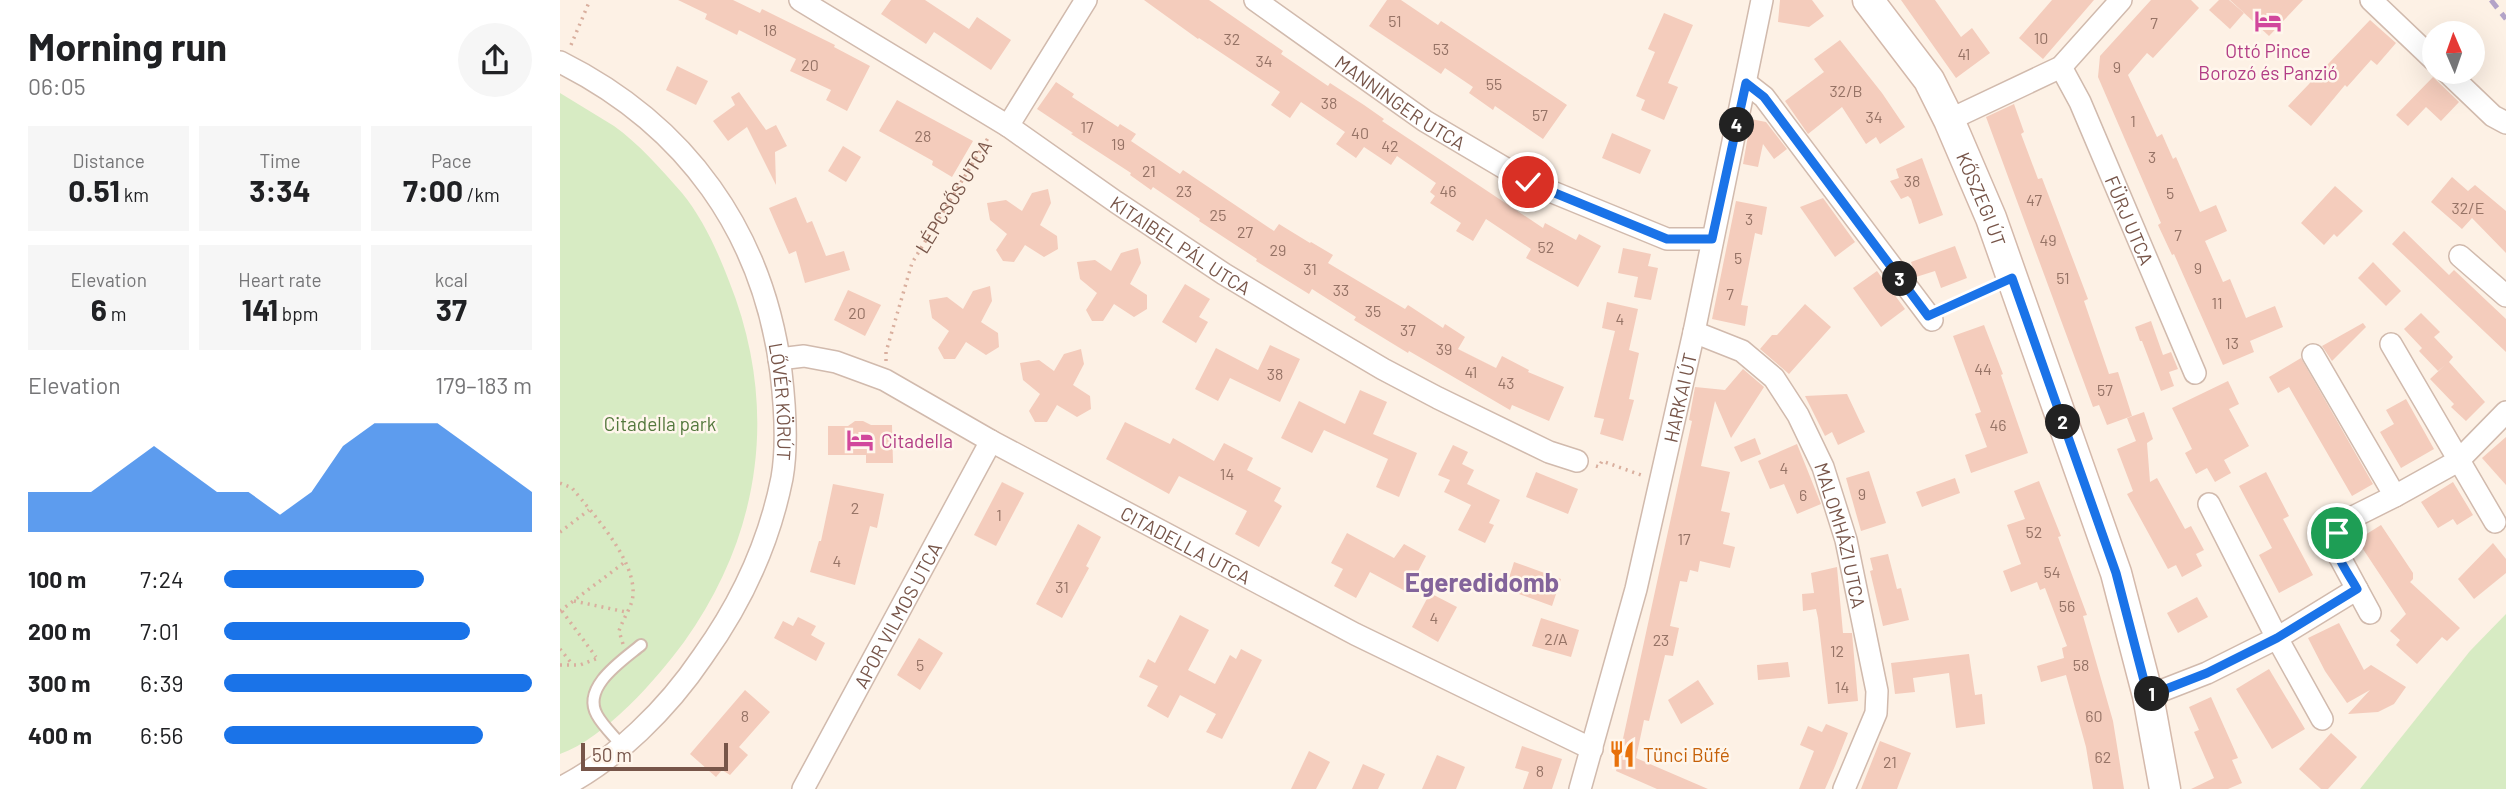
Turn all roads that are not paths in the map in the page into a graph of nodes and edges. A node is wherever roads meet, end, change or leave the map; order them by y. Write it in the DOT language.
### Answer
graph roads {
  1 [pos="800,0"];
  2 [pos="1086,0"];
  3 [pos="1255,0"];
  4 [pos="1762,0"];
  5 [pos="1868,0"];
  6 [pos="2121,0"];
  7 [pos="2371,0"];
  8 [pos="2422,49"];
  9 [pos="562,62"];
  10 [pos="2061,67"];
  11 [pos="1746,83"];
  12 [pos="2460,84"];
  13 [pos="1949,120"];
  14 [pos="2506,123"];
  15 [pos="1008,126"];
  16 [pos="1712,239"];
  17 [pos="2460,256"];
  18 [pos="2506,296"];
  19 [pos="1930,318"];
  20 [pos="1694,332"];
  21 [pos="2391,344"];
  22 [pos="2313,355"];
  23 [pos="779,359"];
  24 [pos="2195,373"];
  25 [pos="2506,412"];
  26 [pos="991,441"];
  27 [pos="1577,461"];
  28 [pos="2458,461"];
  29 [pos="2390,488"];
  30 [pos="2209,504"];
  31 [pos="2495,522"];
  32 [pos="2357,589"];
  33 [pos="2370,612"];
  34 [pos="2277,638"];
  35 [pos="641,645"];
  36 [pos="2148,696"];
  37 [pos="2322,719"];
  38 [pos="622,746"];
  39 [pos="1592,749"];
  40 [pos="573,786"];
  41 [pos="1587,787"];
  42 [pos="803,789"];
  43 [pos="1844,789"];
  44 [pos="2165,789"];
  1 -- 15 [label="street, KITAIBEL PÁL UTCA"];
  2 -- 15 [label="street, LÉPCSŐS UTCA"];
  3 -- 16 [label="street, MANNINGER UTCA"];
  4 -- 11 [label="street, HARKAI ÚT"];
  5 -- 13 [label="main road, KŐSZEGI ÚT"];
  6 -- 10 [label="street"];
  7 -- 8 [label="street"];
  9 -- 23 [label="street, LŐVÉR KÖRÚT"];
  10 -- 13 [label="street"];
  10 -- 24 [label="street, FÜRJ UTCA"];
  11 -- 16 [label="street, HARKAI ÚT"];
  11 -- 19 [label="street"];
  12 -- 14 [label="street"];
  13 -- 36 [label="main road, KŐSZEGI ÚT"];
  15 -- 27 [label="street, KITAIBEL PÁL UTCA"];
  16 -- 20 [label="street, HARKAI ÚT"];
  17 -- 18 [label="street"];
  20 -- 39 [label="street, HARKAI ÚT"];
  20 -- 43 [label="street, MALOMHÁZI UTCA"];
  21 -- 28 [label="street"];
  22 -- 29 [label="street"];
  23 -- 26 [label="street, CITADELLA UTCA"];
  23 -- 38 [label="street, LŐVÉR KÖRÚT"];
  25 -- 28 [label="street"];
  26 -- 39 [label="street, CITADELLA UTCA"];
  26 -- 42 [label="street, APOR VILMOS UTCA"];
  28 -- 29 [label="street"];
  28 -- 31 [label="street"];
  29 -- 32 [label="street"];
  30 -- 34 [label="street"];
  32 -- 33 [label="street"];
  32 -- 34 [label="street"];
  34 -- 36 [label="street"];
  34 -- 37 [label="street"];
  35 -- 38 [label="lane"];
  36 -- 44 [label="main road, KŐSZEGI ÚT"];
  38 -- 40 [label="street, LŐVÉR KÖRÚT"];
  39 -- 41 [label="street, HARKAI ÚT"];
}
